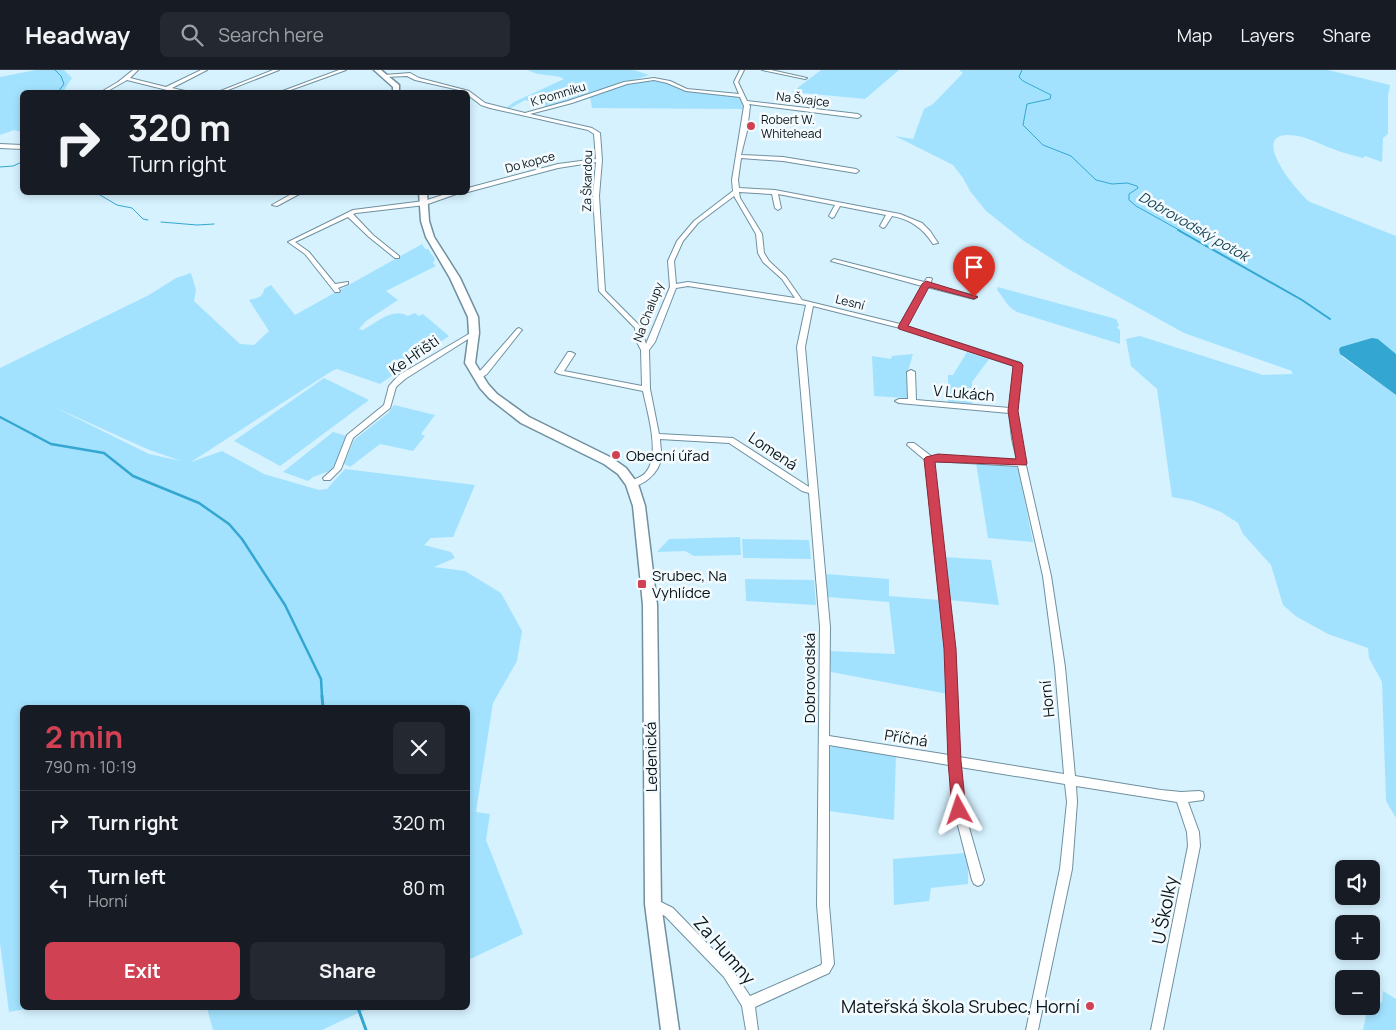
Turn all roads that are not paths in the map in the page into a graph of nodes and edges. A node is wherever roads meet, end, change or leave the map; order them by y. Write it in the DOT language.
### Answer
graph roads {
  1 [pos="136,70"];
  2 [pos="205,70"];
  3 [pos="276,70"];
  4 [pos="344,70"];
  5 [pos="377,70"];
  6 [pos="742,70"];
  7 [pos="764,70"];
  8 [pos="385,76"];
  9 [pos="126,78"];
  10 [pos="805,78"];
  11 [pos="168,89"];
  12 [pos="106,90"];
  13 [pos="173,90"];
  14 [pos="225,90"];
  15 [pos="288,90"];
  16 [pos="396,90"];
  17 [pos="456,90"];
  18 [pos="470,95"];
  19 [pos="744,99"];
  20 [pos="524,114"];
  21 [pos="858,116"];
  22 [pos="0,146"];
  23 [pos="20,147"];
  24 [pos="739,156"];
  25 [pos="599,160"];
  26 [pos="856,171"];
  27 [pos="470,189"];
  28 [pos="735,191"];
  29 [pos="775,192"];
  30 [pos="294,195"];
  31 [pos="424,195"];
  32 [pos="450,195"];
  33 [pos="839,203"];
  34 [pos="425,204"];
  35 [pos="275,205"];
  36 [pos="778,208"];
  37 [pos="890,213"];
  38 [pos="349,214"];
  39 [pos="832,216"];
  40 [pos="884,226"];
  41 [pos="935,243"];
  42 [pos="396,257"];
  43 [pos="834,261"];
  44 [pos="871,263"];
  45 [pos="866,269"];
  46 [pos="928,282"];
  47 [pos="346,283"];
  48 [pos="672,287"];
  49 [pos="974,297"];
  50 [pos="805,302"];
  51 [pos="902,327"];
  52 [pos="519,330"];
  53 [pos="474,333"];
  54 [pos="645,350"];
  55 [pos="571,354"];
  56 [pos="1018,365"];
  57 [pos="911,372"];
  58 [pos="478,376"];
  59 [pos="646,389"];
  60 [pos="899,401"];
  61 [pos="912,402"];
  62 [pos="1013,411"];
  63 [pos="656,436"];
  64 [pos="911,445"];
  65 [pos="929,459"];
  66 [pos="1022,463"];
  67 [pos="327,478"];
  68 [pos="632,484"];
  69 [pos="813,490"];
  70 [pos="825,740"];
  71 [pos="954,761"];
  72 [pos="1071,781"];
  73 [pos="1200,796"];
  74 [pos="1181,797"];
  75 [pos="978,880"];
  76 [pos="653,904"];
  77 [pos="748,1004"];
  78 [pos="670,1030"];
  79 [pos="752,1030"];
  80 [pos="1032,1030"];
  81 [pos="1158,1030"];
  1 -- 9 [label="street"];
  2 -- 11 [label="street"];
  3 -- 14 [label="street"];
  4 -- 15 [label="street"];
  5 -- 8 [label="main road"];
  6 -- 19 [label="street"];
  7 -- 10 [label="street"];
  8 -- 16 [label="main road"];
  8 -- 17 [label="street, Za Škardou"];
  9 -- 11 [label="street"];
  9 -- 12 [label="street"];
  11 -- 13 [label="street"];
  18 -- 20 [label="street, Za Škardou"];
  19 -- 20 [label="street, K Pomníku"];
  19 -- 21 [label="street, Na Švajce"];
  19 -- 24 [label="street"];
  20 -- 25 [label="street, Za Škardou"];
  22 -- 23 [label="street"];
  24 -- 26 [label="street"];
  24 -- 28 [label="street"];
  25 -- 27 [label="street, Do kopce"];
  25 -- 54 [label="street, Za Škardou"];
  28 -- 29 [label="street"];
  28 -- 48 [label="street, Na Chalupy"];
  28 -- 50 [label="street"];
  29 -- 33 [label="street"];
  29 -- 36 [label="street"];
  30 -- 35 [label="street"];
  31 -- 34 [label="main road"];
  32 -- 34 [label="street"];
  33 -- 37 [label="street"];
  33 -- 39 [label="street"];
  34 -- 38 [label="street"];
  34 -- 53 [label="main road"];
  37 -- 40 [label="street"];
  37 -- 41 [label="street"];
  38 -- 42 [label="street"];
  38 -- 47 [label="street"];
  43 -- 45 [label="street"];
  44 -- 45 [label="street"];
  45 -- 46 [label="street"];
  46 -- 49 [label="street"];
  46 -- 51 [label="street"];
  48 -- 50 [label="street, Lesní"];
  48 -- 54 [label="street, Na Chalupy"];
  50 -- 51 [label="street, Lesní"];
  50 -- 69 [label="street, Dobrovodská"];
  51 -- 56 [label="street, Lesní"];
  52 -- 58 [label="street"];
  53 -- 58 [label="main road"];
  53 -- 67 [label="street, Ke Hřišti"];
  54 -- 59 [label="street, Na Chalupy"];
  55 -- 59 [label="street"];
  56 -- 62 [label="street, Horní"];
  57 -- 61 [label="street, V Lukách"];
  58 -- 68 [label="main road"];
  59 -- 63 [label="street, Na Chalupy"];
  60 -- 61 [label="street, V Lukách"];
  61 -- 62 [label="street, V Lukách"];
  62 -- 66 [label="street, Horní"];
  63 -- 68 [label="street, Na Chalupy"];
  63 -- 69 [label="street, Lomená"];
  64 -- 65 [label="street"];
  65 -- 66 [label="street"];
  65 -- 71 [label="street"];
  66 -- 72 [label="street, Horní"];
  68 -- 76 [label="main road, Ledenická"];
  69 -- 70 [label="street, Dobrovodská"];
  70 -- 71 [label="street, Příčná"];
  70 -- 77 [label="street, Dobrovodská"];
  71 -- 72 [label="street, Příčná"];
  71 -- 75 [label="street"];
  72 -- 74 [label="street, Příčná"];
  72 -- 80 [label="street, Horní"];
  73 -- 74 [label="street, Příčná"];
  74 -- 81 [label="street, U Školky"];
  76 -- 77 [label="street, Za Humny"];
  76 -- 78 [label="main road, Ledenická"];
  77 -- 79 [label="street, Za Humny"];
}
